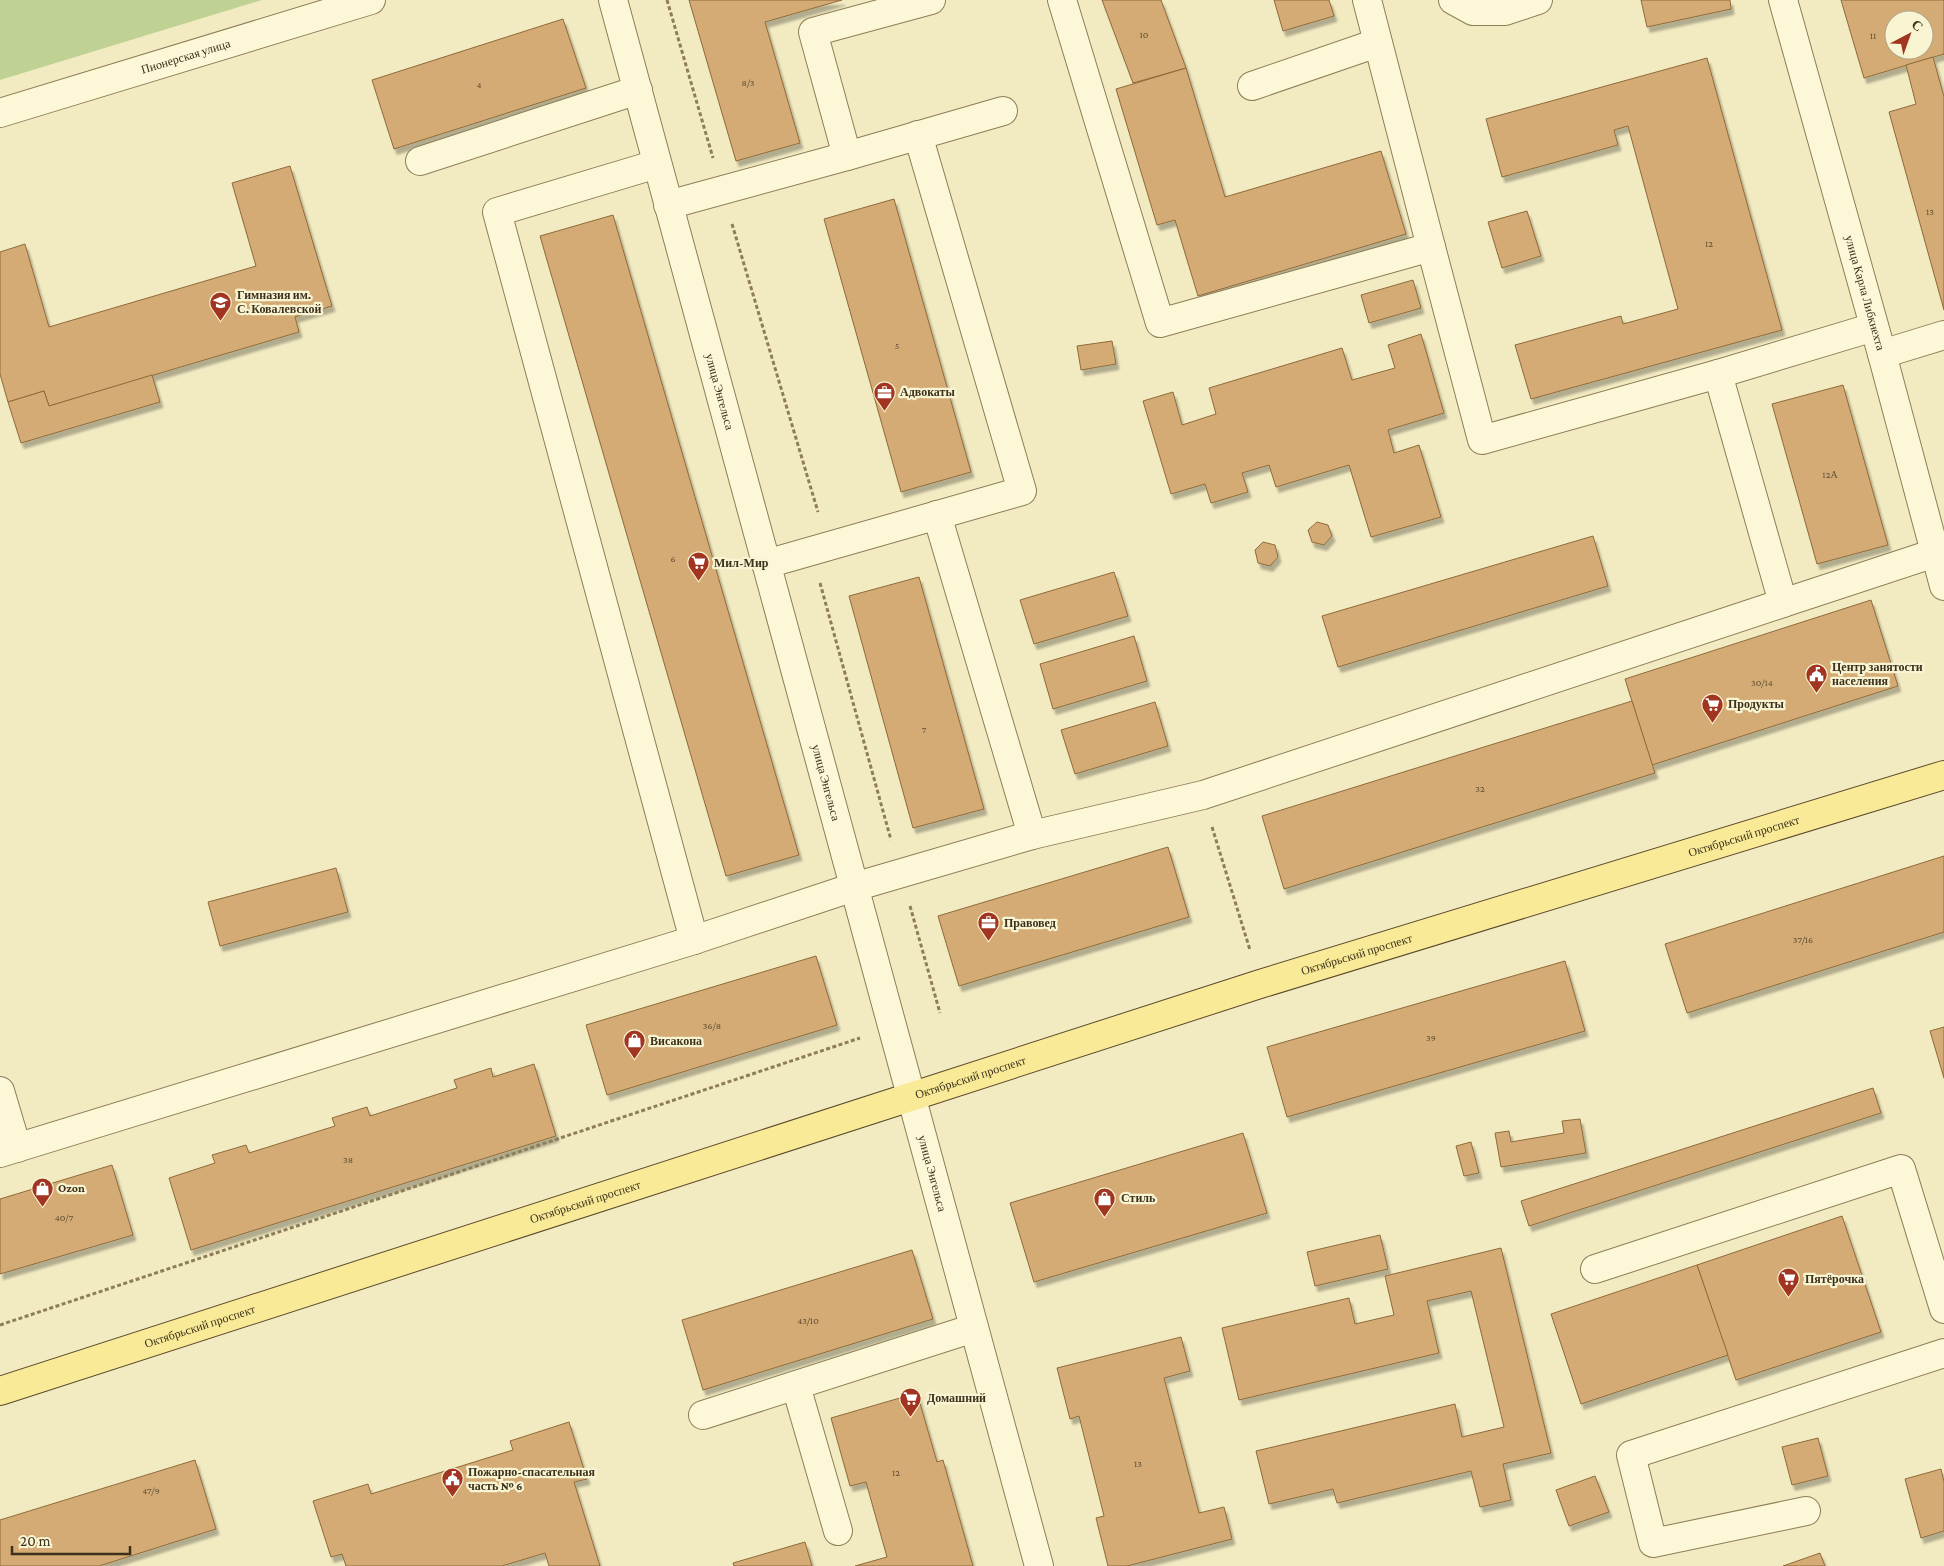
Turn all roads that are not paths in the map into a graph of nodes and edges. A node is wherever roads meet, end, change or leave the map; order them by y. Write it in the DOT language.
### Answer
graph roads {
  1 [pos="371,0"];
  2 [pos="613,0"];
  3 [pos="931,0"];
  4 [pos="1062,0"];
  5 [pos="1367,0"];
  6 [pos="1453,0"];
  7 [pos="1538,0"];
  8 [pos="1783,0"];
  9 [pos="1377,43"];
  10 [pos="1252,86"];
  11 [pos="638,90"];
  12 [pos="1003,110"];
  13 [pos="0,113"];
  14 [pos="918,135"];
  15 [pos="847,156"];
  16 [pos="420,161"];
  17 [pos="657,164"];
  18 [pos="668,204"];
  19 [pos="1431,247"];
  20 [pos="1874,327"];
  21 [pos="1944,334"];
  22 [pos="1882,354"];
  23 [pos="1718,374"];
  24 [pos="937,515"];
  25 [pos="1940,552"];
  26 [pos="766,564"];
  27 [pos="1944,586"];
  28 [pos="1783,603"];
  29 [pos="1944,775"];
  30 [pos="1032,835"];
  31 [pos="854,888"];
  32 [pos="694,940"];
  33 [pos="0,1091"];
  34 [pos="910,1096"];
  35 [pos="8,1150"];
  36 [pos="1595,1269"];
  37 [pos="1944,1309"];
  38 [pos="974,1328"];
  39 [pos="1944,1353"];
  40 [pos="796,1386"];
  41 [pos="0,1391"];
  42 [pos="703,1415"];
  43 [pos="1806,1510"];
  44 [pos="838,1532"];
  45 [pos="1040,1566"];
  1 -- 13 [label="street, Пионерская улица"];
  2 -- 11 [label="street, улица Энгельса"];
  3 -- 15 [label="street"];
  4 -- 19 [label="street"];
  5 -- 9 [label="street"];
  6 -- 7 [label="street"];
  8 -- 20 [label="street, улица Карла Либкнехта"];
  9 -- 10 [label="street"];
  9 -- 19 [label="street"];
  11 -- 16 [label="street"];
  11 -- 17 [label="street, улица Энгельса"];
  12 -- 14 [label="street"];
  14 -- 15 [label="street"];
  14 -- 24 [label="street"];
  15 -- 18 [label="street"];
  17 -- 18 [label="street, улица Энгельса"];
  17 -- 32 [label="street"];
  18 -- 26 [label="street, улица Энгельса"];
  19 -- 23 [label="street"];
  20 -- 22 [label="street, улица Карла Либкнехта"];
  20 -- 23 [label="street"];
  21 -- 22 [label="street"];
  22 -- 25 [label="street, улица Карла Либкнехта"];
  23 -- 28 [label="street"];
  24 -- 26 [label="street"];
  24 -- 30 [label="street"];
  25 -- 27 [label="street, улица Карла Либкнехта"];
  25 -- 28 [label="street"];
  26 -- 31 [label="street, улица Энгельса"];
  28 -- 30 [label="street"];
  29 -- 34 [label="main road, Октябрьский проспект"];
  30 -- 31 [label="street"];
  31 -- 32 [label="street"];
  31 -- 34 [label="street, улица Энгельса"];
  32 -- 35 [label="street"];
  33 -- 35 [label="street"];
  34 -- 38 [label="street, улица Энгельса"];
  34 -- 41 [label="main road, Октябрьский проспект"];
  36 -- 37 [label="street"];
  38 -- 40 [label="street"];
  38 -- 45 [label="street, улица Энгельса"];
  39 -- 43 [label="street"];
  40 -- 42 [label="street"];
  40 -- 44 [label="street"];
}
